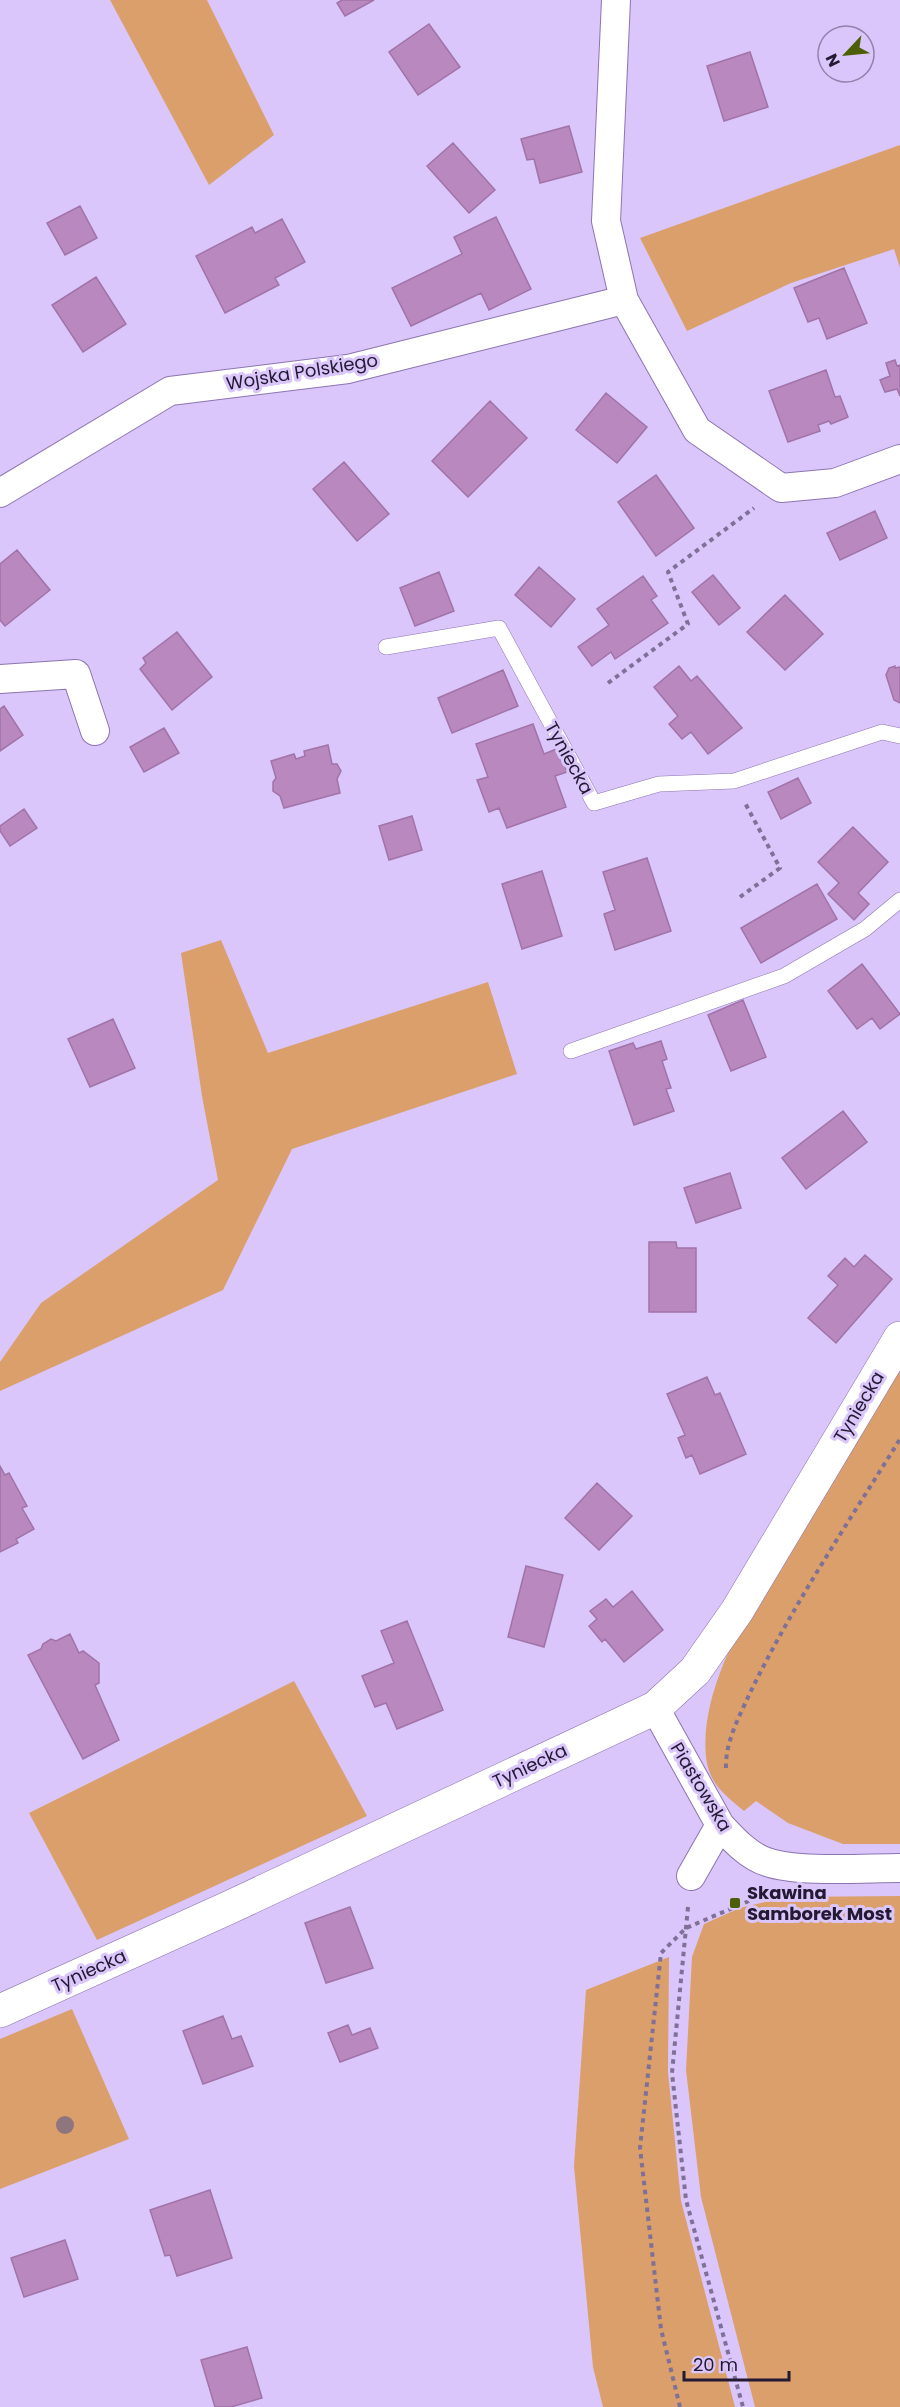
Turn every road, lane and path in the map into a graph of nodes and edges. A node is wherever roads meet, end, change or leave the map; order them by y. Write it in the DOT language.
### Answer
graph roads {
  1 [pos="616,0"];
  2 [pos="624,300"];
  3 [pos="900,459"];
  4 [pos="781,488"];
  5 [pos="1,489"];
  6 [pos="386,647"];
  7 [pos="0,679"];
  8 [pos="608,683"];
  9 [pos="95,731"];
  10 [pos="900,735"];
  11 [pos="734,781"];
  12 [pos="740,897"];
  13 [pos="900,900"];
  14 [pos="571,1051"];
  15 [pos="900,1338"];
  16 [pos="900,1439"];
  17 [pos="655,1708"];
  18 [pos="726,1771"];
  19 [pos="720,1826"];
  20 [pos="900,1868"];
  21 [pos="691,1876"];
  22 [pos="768,1894"];
  23 [pos="686,1928"];
  24 [pos="0,2011"];
  25 [pos="680,2407"];
  26 [pos="743,2407"];
  1 -- 2 [label="street"];
  2 -- 4 [label="street"];
  2 -- 5 [label="street, Wojska Polskiego"];
  3 -- 4 [label="street"];
  4 -- 8 [label="path"];
  6 -- 11 [label="lane, Tyniecka"];
  7 -- 9 [label="street"];
  10 -- 11 [label="lane, Tyniecka"];
  11 -- 12 [label="path"];
  13 -- 14 [label="lane"];
  15 -- 17 [label="street, Tyniecka"];
  16 -- 18 [label="path"];
  17 -- 19 [label="street, Piastowska"];
  17 -- 24 [label="street, Tyniecka"];
  19 -- 20 [label="street, Piastowska"];
  19 -- 21 [label="street"];
  21 -- 23 [label="path"];
  22 -- 23 [label="path"];
  23 -- 25 [label="path"];
  23 -- 26 [label="path"];
}
